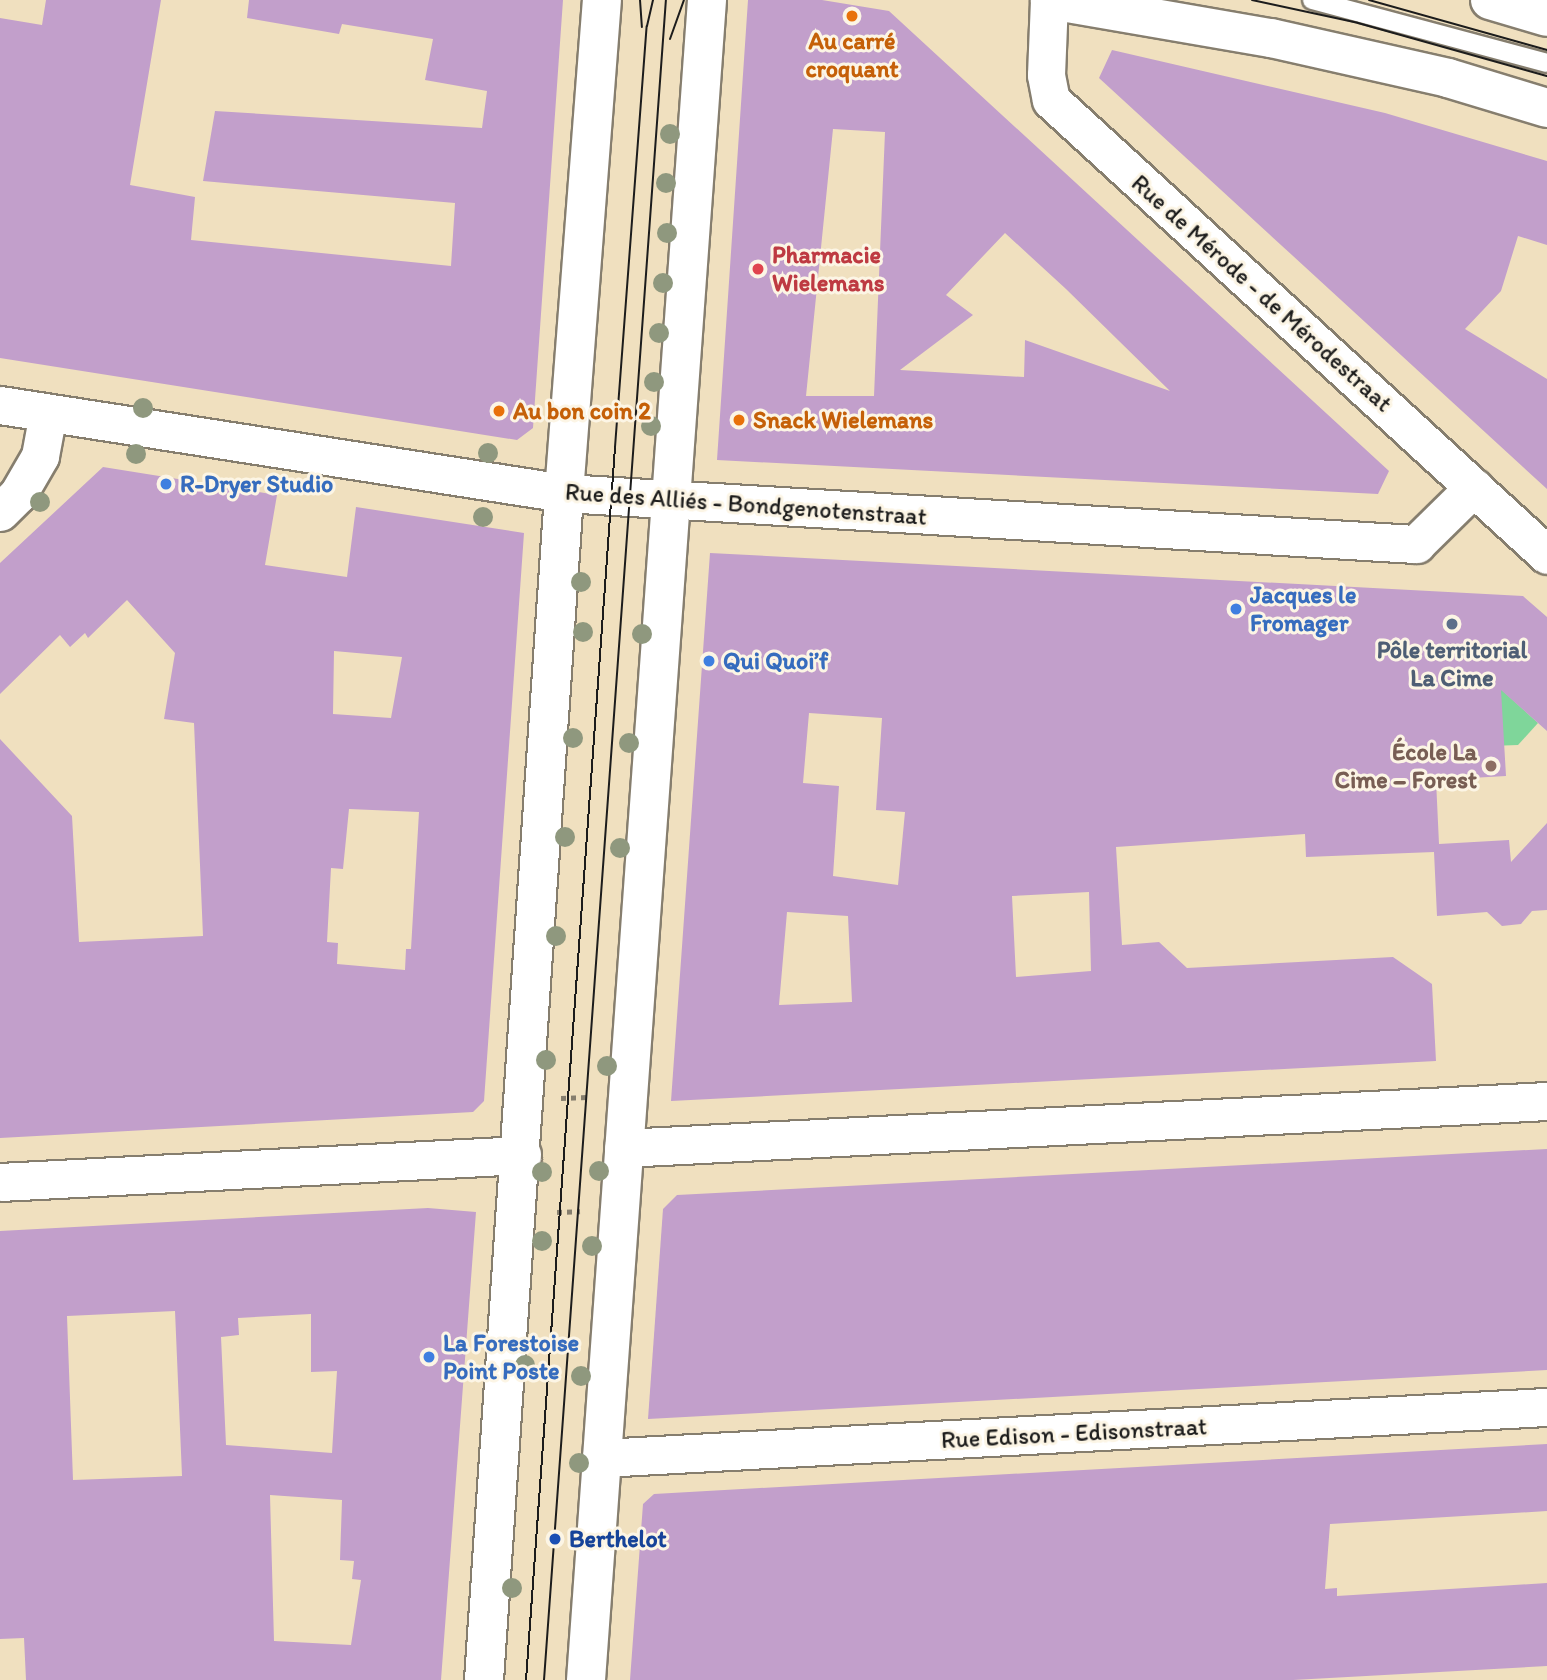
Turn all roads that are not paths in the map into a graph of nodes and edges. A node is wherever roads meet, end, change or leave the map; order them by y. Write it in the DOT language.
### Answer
graph roads {
  1 [pos="603,0"];
  2 [pos="707,0"];
  3 [pos="1050,0"];
  4 [pos="1311,0"];
  5 [pos="1490,0"];
  6 [pos="1547,17"];
  7 [pos="1547,63"];
  8 [pos="1547,108"];
  9 [pos="0,405"];
  10 [pos="48,413"];
  11 [pos="1474,487"];
  12 [pos="564,493"];
  13 [pos="673,503"];
  14 [pos="0,512"];
  15 [pos="1547,555"];
  16 [pos="1547,1101"];
  17 [pos="623,1148"];
  18 [pos="522,1155"];
  19 [pos="0,1182"];
  20 [pos="1547,1407"];
  21 [pos="601,1458"];
  22 [pos="484,1680"];
  23 [pos="586,1680"];
  1 -- 12 [label="main road"];
  2 -- 13 [label="main road"];
  3 -- 8 [label="main road"];
  3 -- 11 [label="street, Rue de Mérode - de Mérodestraat"];
  4 -- 7 [label="lane"];
  5 -- 6 [label="main road"];
  9 -- 10 [label="street, Rue des Alliés - Bondgenotenstraat"];
  10 -- 12 [label="street, Rue des Alliés - Bondgenotenstraat"];
  10 -- 14 [label="street"];
  11 -- 13 [label="street, Rue des Alliés - Bondgenotenstraat"];
  11 -- 15 [label="street, Rue de Mérode - de Mérodestraat"];
  12 -- 13 [label="street, Rue des Alliés - Bondgenotenstraat"];
  12 -- 18 [label="main road"];
  13 -- 17 [label="main road"];
  16 -- 17 [label="street"];
  17 -- 21 [label="main road"];
  18 -- 19 [label="street"];
  18 -- 22 [label="main road"];
  20 -- 21 [label="street, Rue Edison - Edisonstraat"];
  21 -- 23 [label="main road"];
}
